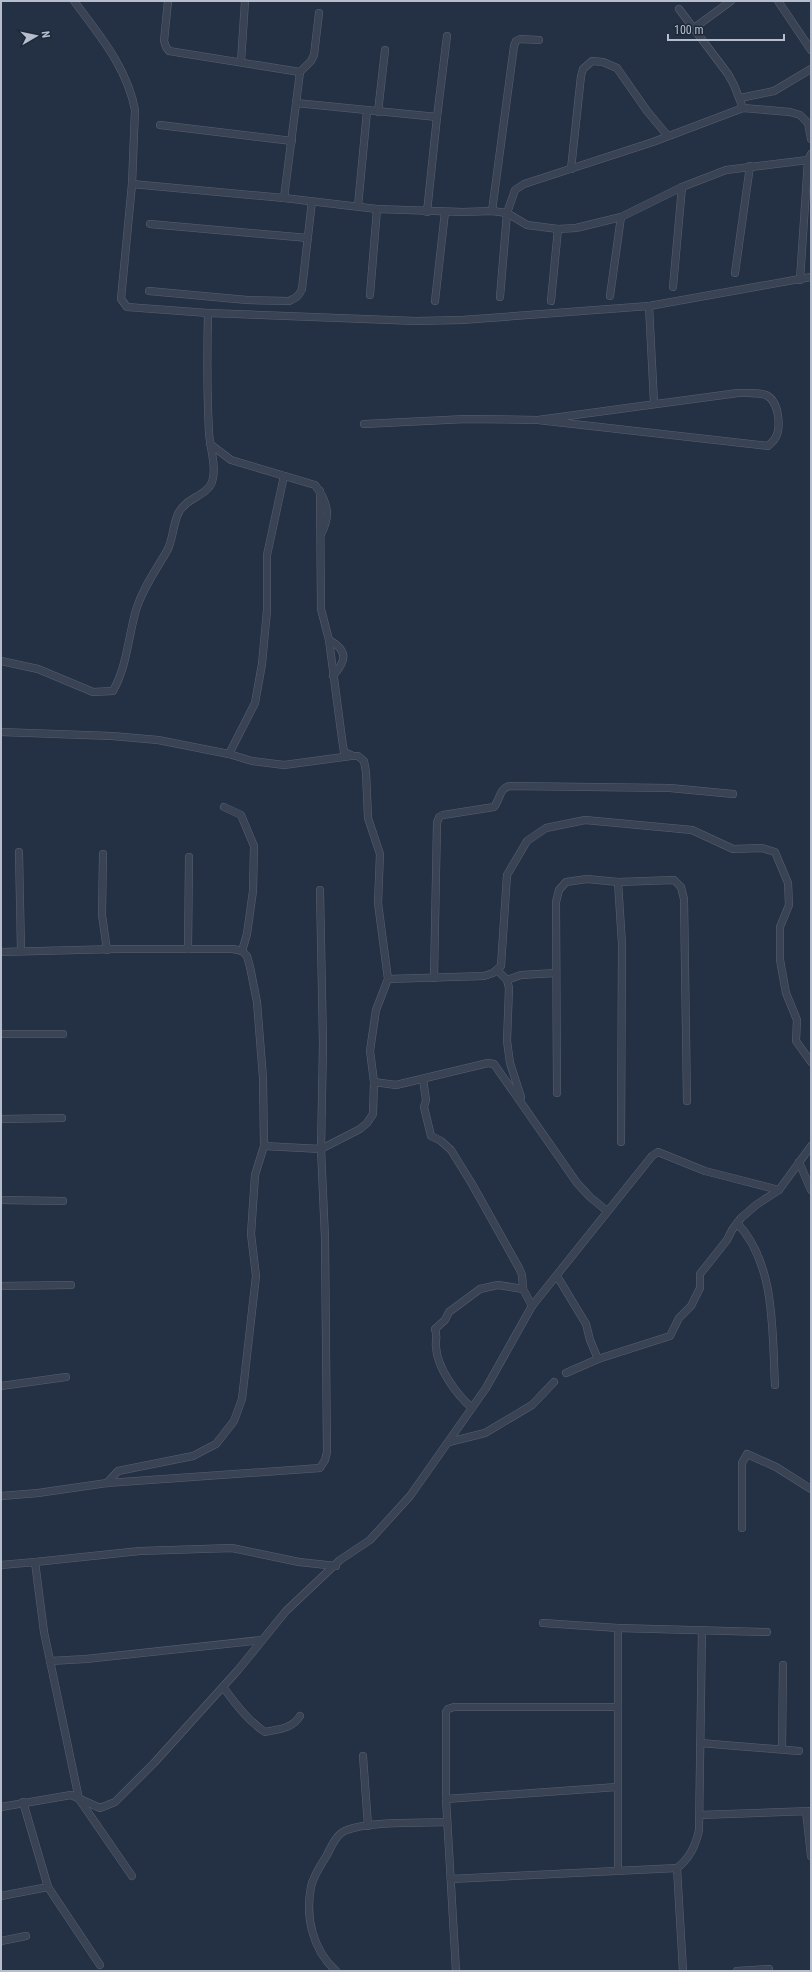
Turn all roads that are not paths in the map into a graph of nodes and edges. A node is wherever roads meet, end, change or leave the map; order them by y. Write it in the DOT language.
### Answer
graph roads {
  1 [pos="74,1"];
  2 [pos="168,1"];
  3 [pos="245,1"];
  4 [pos="731,1"];
  5 [pos="778,1"];
  6 [pos="679,9"];
  7 [pos="319,13"];
  8 [pos="694,28"];
  9 [pos="447,36"];
  10 [pos="539,40"];
  11 [pos="385,50"];
  12 [pos="811,50"];
  13 [pos="241,62"];
  14 [pos="811,70"];
  15 [pos="300,72"];
  16 [pos="740,98"];
  17 [pos="296,103"];
  18 [pos="743,108"];
  19 [pos="367,111"];
  20 [pos="378,112"];
  21 [pos="437,117"];
  22 [pos="160,124"];
  23 [pos="667,135"];
  24 [pos="811,139"];
  25 [pos="292,140"];
  26 [pos="810,157"];
  27 [pos="750,166"];
  28 [pos="572,169"];
  29 [pos="132,184"];
  30 [pos="682,187"];
  31 [pos="284,198"];
  32 [pos="312,201"];
  33 [pos="358,206"];
  34 [pos="377,209"];
  35 [pos="492,210"];
  36 [pos="427,212"];
  37 [pos="444,212"];
  38 [pos="507,213"];
  39 [pos="621,217"];
  40 [pos="150,224"];
  41 [pos="558,229"];
  42 [pos="308,238"];
  43 [pos="735,273"];
  44 [pos="811,277"];
  45 [pos="800,280"];
  46 [pos="673,287"];
  47 [pos="149,291"];
  48 [pos="370,295"];
  49 [pos="610,296"];
  50 [pos="500,298"];
  51 [pos="435,301"];
  52 [pos="551,301"];
  53 [pos="649,306"];
  54 [pos="208,313"];
  55 [pos="654,403"];
  56 [pos="538,420"];
  57 [pos="364,424"];
  58 [pos="210,444"];
  59 [pos="284,476"];
  60 [pos="329,640"];
  61 [pos="1,661"];
  62 [pos="333,676"];
  63 [pos="1,732"];
  64 [pos="229,754"];
  65 [pos="351,756"];
  66 [pos="733,794"];
  67 [pos="224,807"];
  68 [pos="19,852"];
  69 [pos="102,854"];
  70 [pos="189,857"];
  71 [pos="618,882"];
  72 [pos="320,890"];
  73 [pos="188,949"];
  74 [pos="107,950"];
  75 [pos="21,951"];
  76 [pos="242,951"];
  77 [pos="1,952"];
  78 [pos="497,970"];
  79 [pos="556,973"];
  80 [pos="434,978"];
  81 [pos="388,979"];
  82 [pos="506,980"];
  83 [pos="1,1034"];
  84 [pos="62,1034"];
  85 [pos="811,1062"];
  86 [pos="422,1079"];
  87 [pos="374,1082"];
  88 [pos="556,1093"];
  89 [pos="687,1101"];
  90 [pos="526,1110"];
  91 [pos="62,1118"];
  92 [pos="1,1119"];
  93 [pos="621,1142"];
  94 [pos="264,1146"];
  95 [pos="811,1146"];
  96 [pos="321,1149"];
  97 [pos="799,1162"];
  98 [pos="778,1190"];
  99 [pos="811,1190"];
  100 [pos="1,1200"];
  101 [pos="63,1201"];
  102 [pos="607,1211"];
  103 [pos="737,1224"];
  104 [pos="557,1276"];
  105 [pos="71,1285"];
  106 [pos="1,1286"];
  107 [pos="523,1289"];
  108 [pos="532,1306"];
  109 [pos="598,1359"];
  110 [pos="566,1373"];
  111 [pos="66,1376"];
  112 [pos="554,1382"];
  113 [pos="775,1385"];
  114 [pos="1,1386"];
  115 [pos="472,1408"];
  116 [pos="449,1442"];
  117 [pos="107,1483"];
  118 [pos="811,1489"];
  119 [pos="1,1496"];
  120 [pos="742,1528"];
  121 [pos="35,1562"];
  122 [pos="1,1565"];
  123 [pos="336,1566"];
  124 [pos="543,1624"];
  125 [pos="618,1628"];
  126 [pos="702,1630"];
  127 [pos="767,1632"];
  128 [pos="262,1640"];
  129 [pos="50,1661"];
  130 [pos="784,1665"];
  131 [pos="223,1687"];
  132 [pos="618,1707"];
  133 [pos="300,1716"];
  134 [pos="700,1743"];
  135 [pos="782,1749"];
  136 [pos="800,1751"];
  137 [pos="363,1756"];
  138 [pos="617,1787"];
  139 [pos="79,1799"];
  140 [pos="446,1799"];
  141 [pos="23,1802"];
  142 [pos="1,1807"];
  143 [pos="808,1811"];
  144 [pos="699,1815"];
  145 [pos="447,1822"];
  146 [pos="368,1826"];
  147 [pos="811,1856"];
  148 [pos="677,1868"];
  149 [pos="618,1871"];
  150 [pos="132,1876"];
  151 [pos="450,1879"];
  152 [pos="48,1887"];
  153 [pos="1,1896"];
  154 [pos="26,1936"];
  155 [pos="1,1941"];
  156 [pos="100,1965"];
  157 [pos="768,1969"];
  158 [pos="336,1971"];
  159 [pos="456,1971"];
  160 [pos="683,1971"];
  161 [pos="737,1971"];
  1 -- 29 [label="street"];
  2 -- 13 [label="street"];
  3 -- 13 [label="street"];
  4 -- 8 [label="street"];
  5 -- 12 [label="street"];
  6 -- 8 [label="street"];
  7 -- 15 [label="street"];
  8 -- 16 [label="street"];
  9 -- 21 [label="street"];
  10 -- 35 [label="street"];
  11 -- 20 [label="street"];
  13 -- 15 [label="street"];
  14 -- 16 [label="street"];
  15 -- 17 [label="street"];
  16 -- 18 [label="street"];
  17 -- 19 [label="street"];
  17 -- 25 [label="street"];
  18 -- 23 [label="street"];
  18 -- 24 [label="street"];
  19 -- 20 [label="street"];
  19 -- 33 [label="street"];
  20 -- 21 [label="street"];
  21 -- 36 [label="street"];
  22 -- 25 [label="street"];
  23 -- 28 [label="street"];
  23 -- 28 [label="street"];
  25 -- 31 [label="street"];
  26 -- 27 [label="street"];
  26 -- 45 [label="street"];
  27 -- 30 [label="street"];
  27 -- 43 [label="street"];
  28 -- 38 [label="street"];
  29 -- 31 [label="street"];
  29 -- 54 [label="street"];
  30 -- 39 [label="street"];
  30 -- 46 [label="street"];
  31 -- 32 [label="street"];
  32 -- 33 [label="street"];
  32 -- 42 [label="street"];
  33 -- 34 [label="street"];
  34 -- 36 [label="street"];
  34 -- 48 [label="street"];
  35 -- 37 [label="street"];
  35 -- 38 [label="street"];
  36 -- 37 [label="street"];
  37 -- 51 [label="street"];
  38 -- 41 [label="street"];
  38 -- 50 [label="street"];
  39 -- 41 [label="street"];
  39 -- 49 [label="street"];
  40 -- 42 [label="street"];
  41 -- 52 [label="street"];
  42 -- 47 [label="street"];
  44 -- 45 [label="street"];
  45 -- 53 [label="street"];
  53 -- 54 [label="street"];
  53 -- 55 [label="street"];
  54 -- 58 [label="street"];
  55 -- 56 [label="street"];
  55 -- 56 [label="street"];
  56 -- 57 [label="street"];
  58 -- 59 [label="street"];
  58 -- 61 [label="street"];
  59 -- 60 [label="street"];
  59 -- 64 [label="street"];
  60 -- 62 [label="street"];
  60 -- 62 [label="street"];
  62 -- 65 [label="street"];
  63 -- 64 [label="street"];
  64 -- 65 [label="street"];
  65 -- 81 [label="street"];
  66 -- 80 [label="street"];
  67 -- 76 [label="street"];
  68 -- 75 [label="street"];
  69 -- 74 [label="street"];
  70 -- 73 [label="street"];
  71 -- 79 [label="street"];
  71 -- 89 [label="street"];
  71 -- 93 [label="street"];
  72 -- 96 [label="street"];
  73 -- 74 [label="street"];
  73 -- 76 [label="street"];
  74 -- 75 [label="street"];
  75 -- 77 [label="street"];
  76 -- 94 [label="street"];
  78 -- 80 [label="street"];
  78 -- 82 [label="street"];
  78 -- 85 [label="street"];
  79 -- 82 [label="street"];
  79 -- 88 [label="street"];
  80 -- 81 [label="street"];
  81 -- 87 [label="street"];
  82 -- 90 [label="street"];
  83 -- 84 [label="street"];
  86 -- 87 [label="street"];
  86 -- 90 [label="street"];
  86 -- 107 [label="street"];
  87 -- 96 [label="street"];
  90 -- 102 [label="street"];
  91 -- 92 [label="street"];
  94 -- 96 [label="street"];
  94 -- 117 [label="street"];
  95 -- 97 [label="street"];
  96 -- 117 [label="street"];
  97 -- 98 [label="street"];
  97 -- 99 [label="street"];
  98 -- 102 [label="street"];
  98 -- 103 [label="street"];
  100 -- 101 [label="street"];
  102 -- 104 [label="street"];
  103 -- 109 [label="street"];
  103 -- 113 [label="street"];
  104 -- 108 [label="street"];
  104 -- 109 [label="street"];
  105 -- 106 [label="street"];
  107 -- 108 [label="street"];
  107 -- 115 [label="street"];
  108 -- 115 [label="street"];
  109 -- 110 [label="street"];
  111 -- 114 [label="street"];
  112 -- 116 [label="street"];
  115 -- 116 [label="street"];
  116 -- 123 [label="street"];
  117 -- 119 [label="street"];
  118 -- 120 [label="street"];
  121 -- 122 [label="street"];
  121 -- 123 [label="street"];
  121 -- 129 [label="street"];
  123 -- 128 [label="street"];
  124 -- 125 [label="street"];
  125 -- 126 [label="street"];
  125 -- 132 [label="street"];
  126 -- 127 [label="street"];
  126 -- 134 [label="street"];
  128 -- 129 [label="street"];
  128 -- 131 [label="street"];
  129 -- 139 [label="street"];
  130 -- 135 [label="street"];
  131 -- 133 [label="street"];
  131 -- 139 [label="street"];
  132 -- 138 [label="street"];
  132 -- 140 [label="street"];
  134 -- 135 [label="street"];
  134 -- 144 [label="street"];
  135 -- 136 [label="street"];
  137 -- 146 [label="street"];
  138 -- 140 [label="street"];
  138 -- 149 [label="street"];
  139 -- 141 [label="street"];
  139 -- 150 [label="street"];
  140 -- 145 [label="street"];
  141 -- 142 [label="street"];
  141 -- 152 [label="street"];
  143 -- 144 [label="street"];
  143 -- 147 [label="street"];
  144 -- 148 [label="street"];
  145 -- 146 [label="street"];
  145 -- 151 [label="street"];
  146 -- 158 [label="street"];
  148 -- 149 [label="street"];
  148 -- 160 [label="street"];
  149 -- 151 [label="street"];
  151 -- 159 [label="street"];
  152 -- 153 [label="street"];
  152 -- 156 [label="street"];
  154 -- 155 [label="street"];
  157 -- 161 [label="street"];
}
